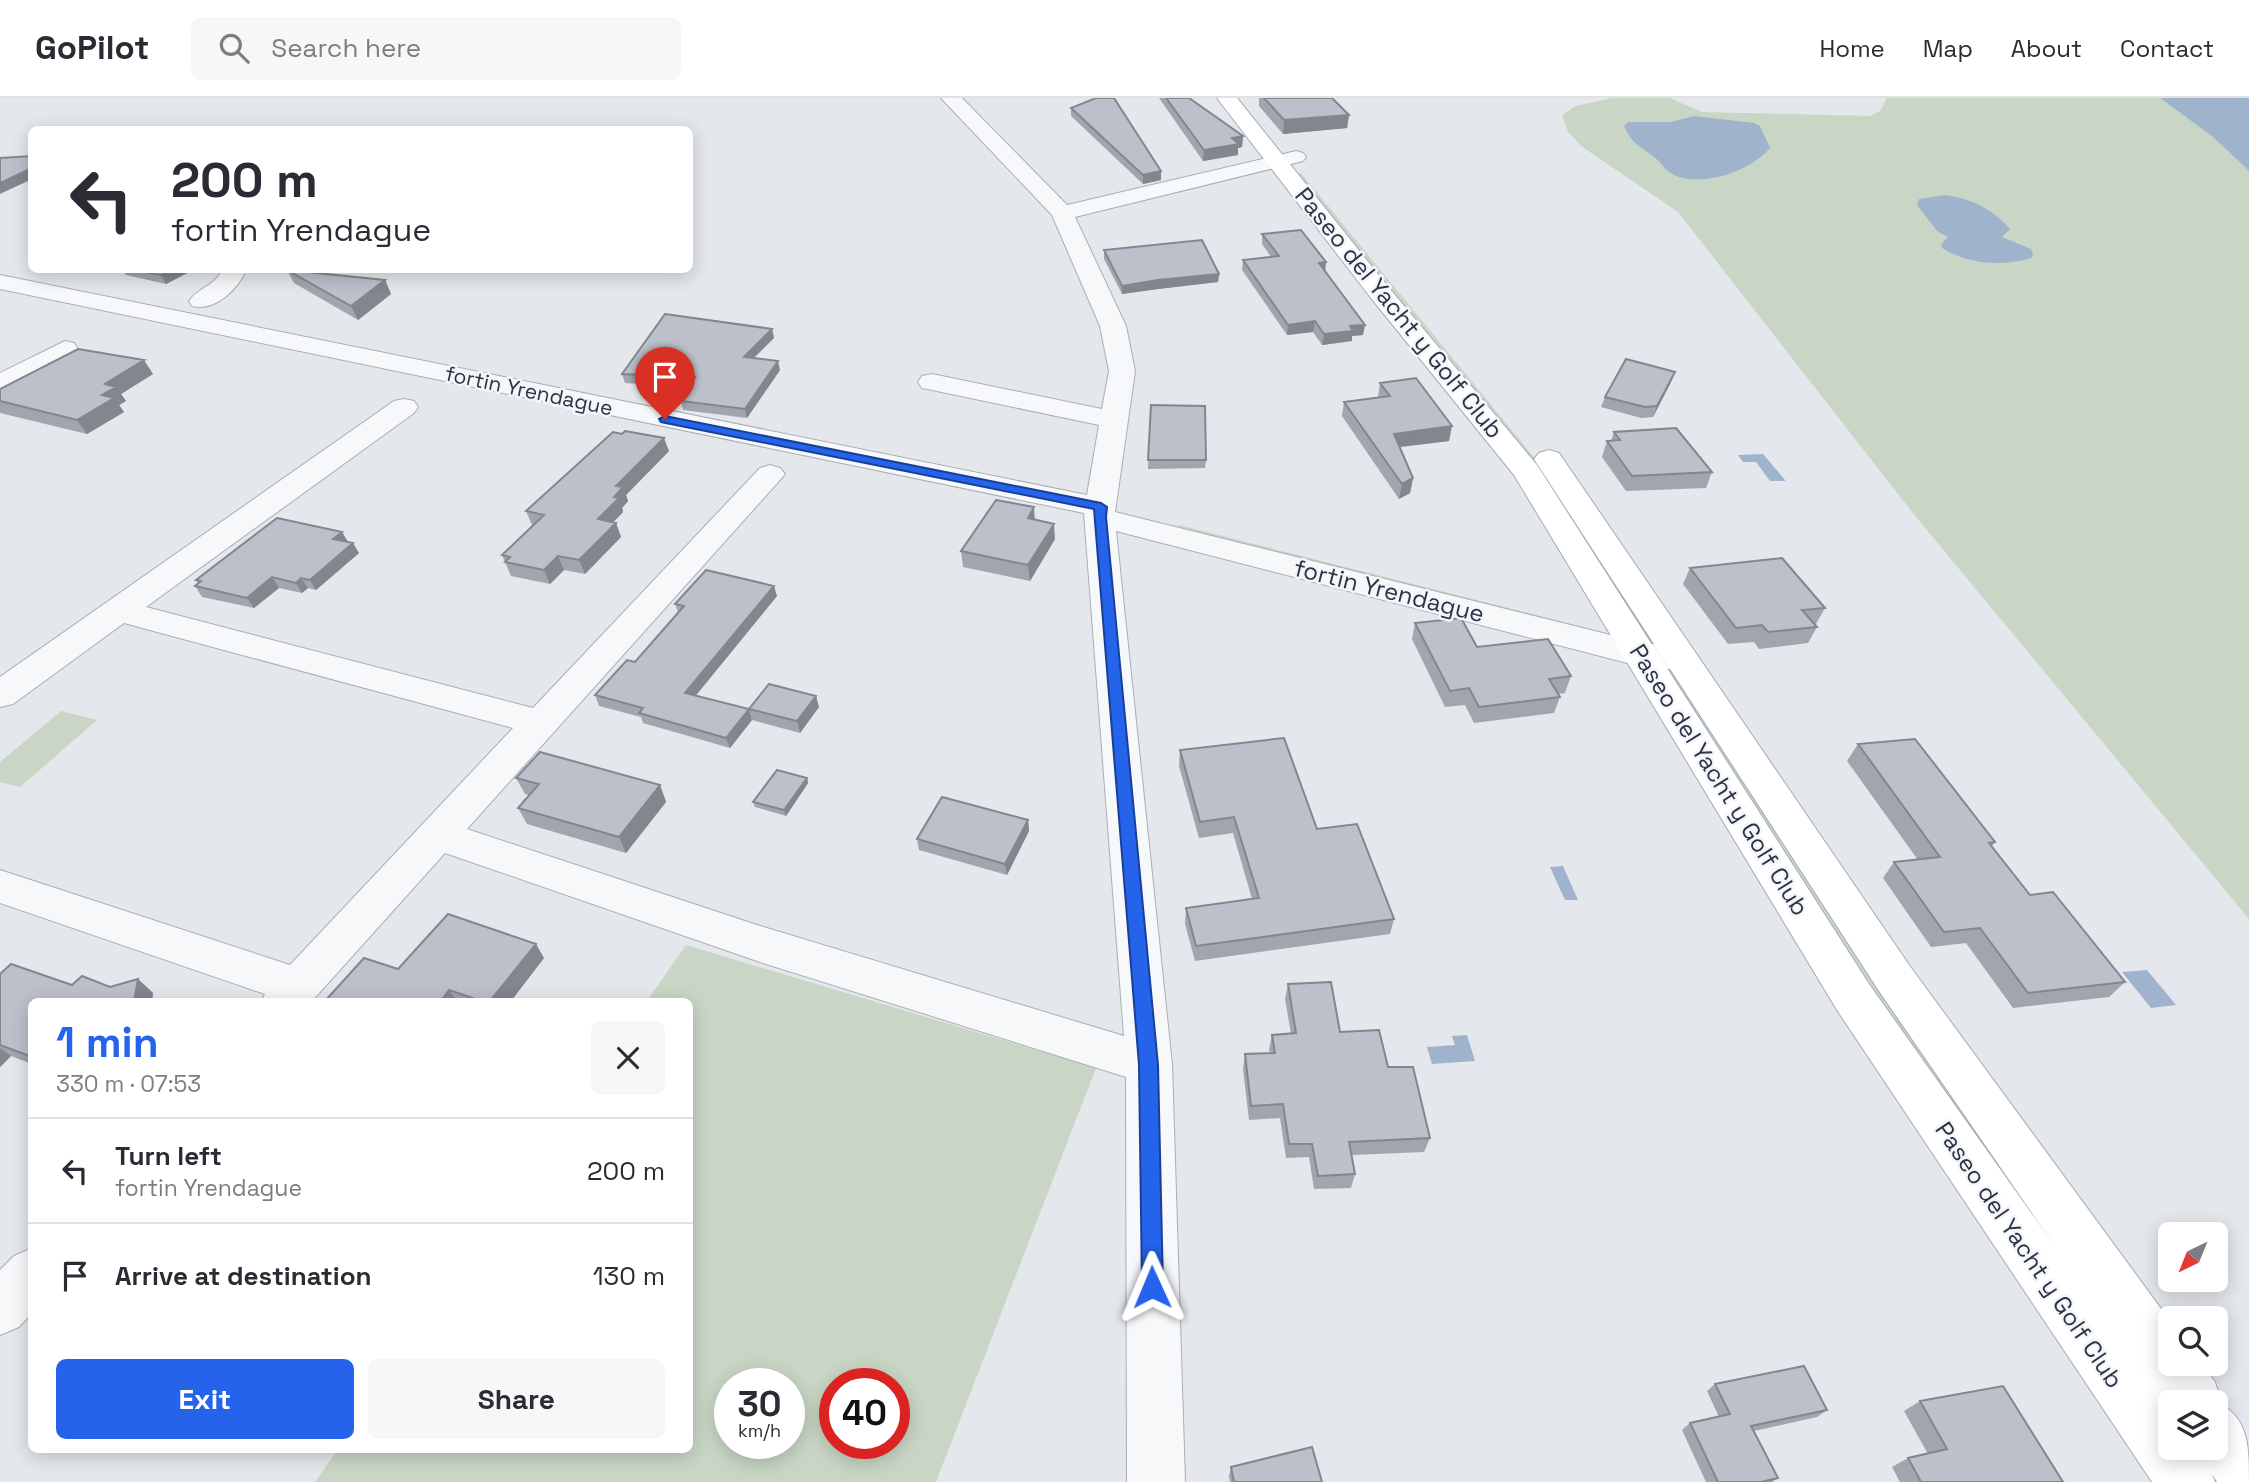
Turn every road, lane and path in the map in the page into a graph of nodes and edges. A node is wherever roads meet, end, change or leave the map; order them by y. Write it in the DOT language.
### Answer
graph roads {
  1 [pos="951,98"];
  2 [pos="1227,98"];
  3 [pos="1249,98"];
  4 [pos="1286,158"];
  5 [pos="1062,213"];
  6 [pos="233,273"];
  7 [pos="0,282"];
  8 [pos="188,308"];
  9 [pos="65,349"];
  10 [pos="932,383"];
  11 [pos="0,384"];
  12 [pos="404,407"];
  13 [pos="1114,420"];
  14 [pos="770,474"];
  15 [pos="1100,508"];
  16 [pos="119,611"];
  17 [pos="1653,644"];
  18 [pos="0,695"];
  19 [pos="541,723"];
  20 [pos="438,835"];
  21 [pos="0,886"];
  22 [pos="291,993"];
  23 [pos="1149,1065"];
  24 [pos="28,1278"];
  25 [pos="0,1308"];
  26 [pos="2186,1390"];
  27 [pos="2228,1448"];
  28 [pos="2249,1478"];
  29 [pos="1156,1482"];
  30 [pos="2186,1482"];
  1 -- 5 [label="street"];
  2 -- 4 [label="main road, Paseo del Yacht y Golf Club"];
  3 -- 4 [label="main road, Paseo del Yacht y Golf Club"];
  4 -- 5 [label="street"];
  4 -- 17 [label="main road, Paseo del Yacht y Golf Club"];
  4 -- 17 [label="main road, Paseo del Yacht y Golf Club"];
  5 -- 13 [label="street"];
  6 -- 8 [label="street"];
  7 -- 8 [label="street, fortin Yrendague"];
  8 -- 15 [label="street, fortin Yrendague"];
  9 -- 11 [label="street"];
  10 -- 13 [label="street"];
  12 -- 16 [label="street"];
  13 -- 15 [label="street"];
  14 -- 19 [label="street"];
  15 -- 17 [label="street, fortin Yrendague"];
  15 -- 23 [label="street"];
  16 -- 18 [label="street"];
  16 -- 19 [label="street"];
  17 -- 26 [label="main road, Paseo del Yacht y Golf Club"];
  17 -- 30 [label="main road, Paseo del Yacht y Golf Club"];
  19 -- 20 [label="street"];
  20 -- 22 [label="street"];
  20 -- 23 [label="street"];
  21 -- 22 [label="street"];
  23 -- 29 [label="street"];
  24 -- 25 [label="street"];
  27 -- 28 [label="main road"];
}
